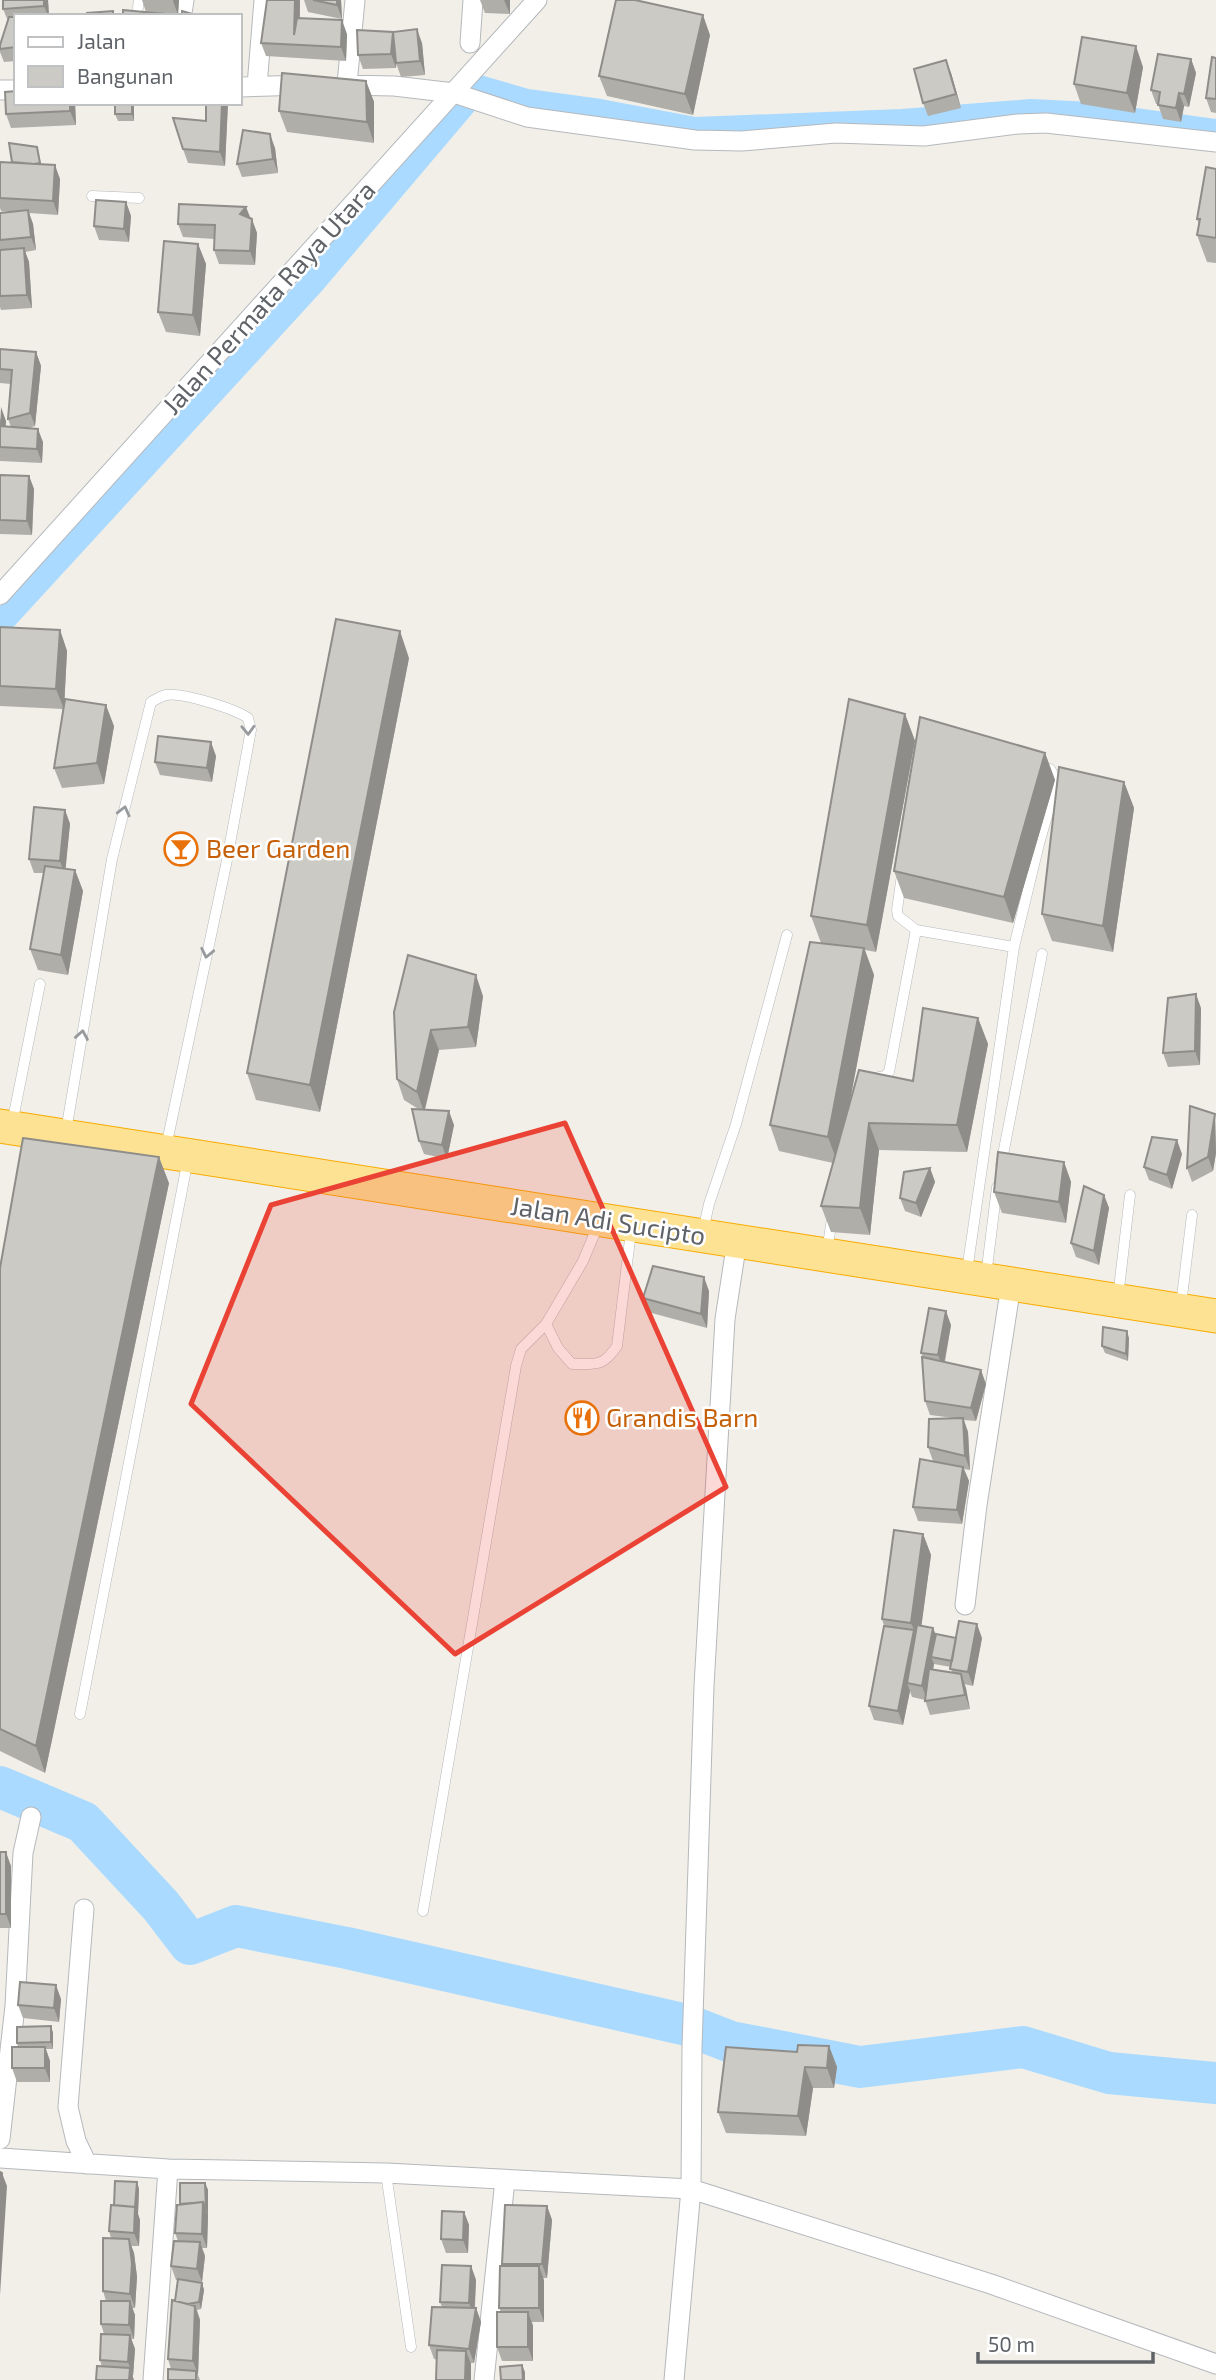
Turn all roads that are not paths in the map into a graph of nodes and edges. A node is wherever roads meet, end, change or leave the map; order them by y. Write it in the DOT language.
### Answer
graph roads {
  1 [pos="264,0"];
  2 [pos="355,0"];
  3 [pos="474,0"];
  4 [pos="537,0"];
  5 [pos="470,43"];
  6 [pos="347,85"];
  7 [pos="248,86"];
  8 [pos="465,97"];
  9 [pos="1216,142"];
  10 [pos="92,196"];
  11 [pos="139,198"];
  12 [pos="0,594"];
  13 [pos="1033,764"];
  14 [pos="904,864"];
  15 [pos="916,930"];
  16 [pos="787,935"];
  17 [pos="1014,947"];
  18 [pos="1042,954"];
  19 [pos="40,984"];
  20 [pos="863,1079"];
  21 [pos="5,1127"];
  22 [pos="65,1136"];
  23 [pos="177,1153"];
  24 [pos="1130,1195"];
  25 [pos="835,1205"];
  26 [pos="1192,1215"];
  27 [pos="616,1222"];
  28 [pos="702,1235"];
  29 [pos="737,1241"];
  30 [pos="827,1255"];
  31 [pos="988,1281"];
  32 [pos="1117,1301"];
  33 [pos="1181,1310"];
  34 [pos="1216,1316"];
  35 [pos="546,1324"];
  36 [pos="965,1605"];
  37 [pos="80,1714"];
  38 [pos="31,1817"];
  39 [pos="84,1909"];
  40 [pos="423,1911"];
  41 [pos="0,2139"];
  42 [pos="0,2158"];
  43 [pos="87,2164"];
  44 [pos="168,2169"];
  45 [pos="386,2173"];
  46 [pos="505,2179"];
  47 [pos="691,2189"];
  48 [pos="411,2347"];
  49 [pos="1216,2364"];
  50 [pos="153,2380"];
  51 [pos="484,2380"];
  52 [pos="674,2380"];
  1 -- 7 [label="street"];
  2 -- 6 [label="street"];
  3 -- 5 [label="street"];
  4 -- 8 [label="street, Jalan Permata Raya Utara"];
  6 -- 7 [label="street"];
  6 -- 8 [label="street"];
  8 -- 9 [label="street"];
  8 -- 12 [label="street, Jalan Permata Raya Utara"];
  10 -- 11 [label="lane"];
  13 -- 17 [label="lane"];
  14 -- 15 [label="lane"];
  15 -- 17 [label="lane"];
  15 -- 20 [label="lane"];
  16 -- 28 [label="lane"];
  17 -- 31 [label="lane"];
  18 -- 31 [label="lane"];
  19 -- 21 [label="lane"];
  21 -- 22 [label="highway, Jalan Adi Sucipto"];
  22 -- 23 [label="highway, Jalan Adi Sucipto"];
  22 -- 23 [label="lane, one-way"];
  23 -- 27 [label="highway, Jalan Adi Sucipto"];
  23 -- 37 [label="lane"];
  24 -- 32 [label="lane"];
  25 -- 30 [label="lane"];
  26 -- 33 [label="lane"];
  27 -- 28 [label="highway, Jalan Adi Sucipto"];
  27 -- 35 [label="lane"];
  27 -- 35 [label="lane"];
  28 -- 29 [label="highway, Jalan Adi Sucipto"];
  29 -- 30 [label="highway, Jalan Adi Sucipto"];
  29 -- 47 [label="street"];
  30 -- 31 [label="highway, Jalan Adi Sucipto"];
  31 -- 32 [label="highway, Jalan Adi Sucipto"];
  31 -- 36 [label="street"];
  32 -- 33 [label="highway, Jalan Adi Sucipto"];
  33 -- 34 [label="highway, Jalan Adi Sucipto"];
  35 -- 40 [label="lane"];
  38 -- 41 [label="street"];
  39 -- 43 [label="street"];
  42 -- 43 [label="street"];
  43 -- 44 [label="street"];
  44 -- 45 [label="street"];
  44 -- 50 [label="street"];
  45 -- 46 [label="street"];
  45 -- 48 [label="lane"];
  46 -- 47 [label="street"];
  46 -- 51 [label="street"];
  47 -- 49 [label="street"];
  47 -- 52 [label="street"];
}
